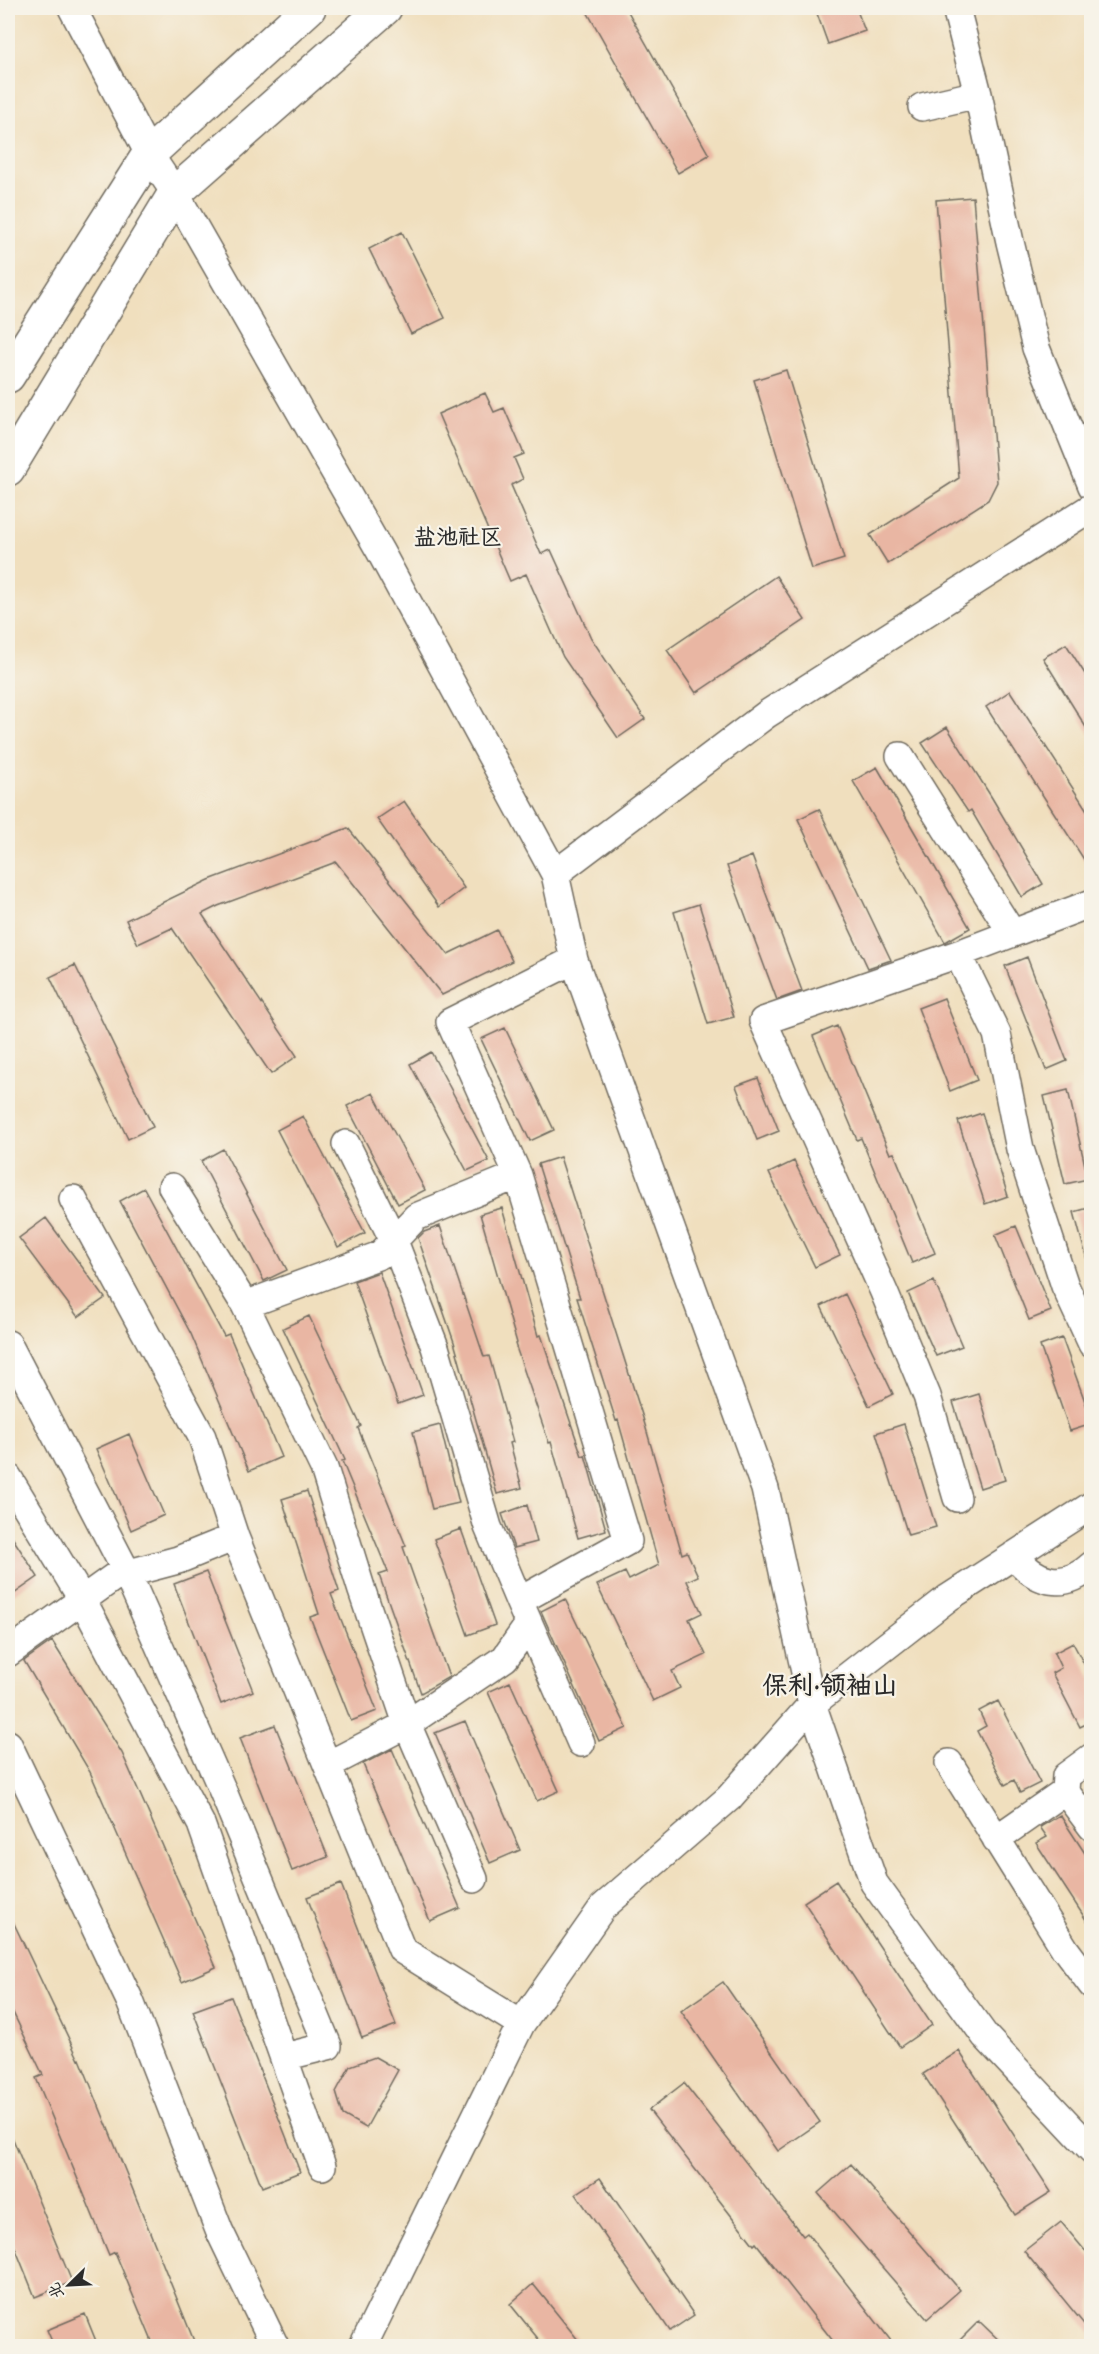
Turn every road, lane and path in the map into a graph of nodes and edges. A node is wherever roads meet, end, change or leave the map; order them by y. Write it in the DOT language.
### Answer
graph roads {
  1 [pos="72,8"];
  2 [pos="309,8"];
  3 [pos="384,8"];
  4 [pos="956,8"];
  5 [pos="978,94"];
  6 [pos="922,107"];
  7 [pos="149,153"];
  8 [pos="175,193"];
  9 [pos="8,376"];
  10 [pos="8,469"];
  11 [pos="1092,486"];
  12 [pos="1092,507"];
  13 [pos="900,756"];
  14 [pos="555,874"];
  15 [pos="1092,903"];
  16 [pos="1012,933"];
  17 [pos="958,954"];
  18 [pos="574,960"];
  19 [pos="346,1144"];
  20 [pos="518,1175"];
  21 [pos="172,1187"];
  22 [pos="73,1199"];
  23 [pos="394,1241"];
  24 [pos="245,1305"];
  25 [pos="8,1344"];
  26 [pos="1092,1344"];
  27 [pos="8,1477"];
  28 [pos="957,1498"];
  29 [pos="1092,1505"];
  30 [pos="235,1537"];
  31 [pos="1014,1555"];
  32 [pos="127,1573"];
  33 [pos="1089,1576"];
  34 [pos="82,1599"];
  35 [pos="524,1612"];
  36 [pos="8,1653"];
  37 [pos="812,1704"];
  38 [pos="407,1724"];
  39 [pos="581,1743"];
  40 [pos="8,1744"];
  41 [pos="1092,1757"];
  42 [pos="949,1763"];
  43 [pos="328,1765"];
  44 [pos="1065,1791"];
  45 [pos="1092,1827"];
  46 [pos="996,1839"];
  47 [pos="474,1879"];
  48 [pos="1092,1985"];
  49 [pos="521,2024"];
  50 [pos="284,2057"];
  51 [pos="1092,2150"];
  52 [pos="322,2166"];
  53 [pos="275,2346"];
  54 [pos="363,2346"];
  1 -- 7 [label="street"];
  2 -- 7 [label="main road"];
  3 -- 8 [label="main road"];
  4 -- 5 [label="street"];
  5 -- 6 [label="street"];
  5 -- 11 [label="street"];
  7 -- 8 [label="street"];
  7 -- 9 [label="main road"];
  8 -- 10 [label="main road"];
  8 -- 14 [label="street"];
  12 -- 14 [label="street"];
  13 -- 16 [label="street"];
  14 -- 18 [label="street"];
  15 -- 16 [label="street"];
  16 -- 17 [label="street"];
  17 -- 26 [label="street"];
  17 -- 28 [label="street"];
  18 -- 20 [label="street"];
  18 -- 37 [label="street"];
  19 -- 23 [label="street"];
  20 -- 23 [label="street"];
  20 -- 35 [label="street"];
  21 -- 24 [label="street"];
  22 -- 30 [label="street"];
  23 -- 24 [label="street"];
  23 -- 35 [label="street"];
  24 -- 38 [label="street"];
  25 -- 32 [label="street"];
  27 -- 34 [label="street"];
  29 -- 31 [label="street"];
  30 -- 32 [label="street"];
  30 -- 43 [label="street"];
  31 -- 33 [label="street"];
  31 -- 37 [label="street"];
  32 -- 34 [label="street"];
  32 -- 50 [label="street"];
  34 -- 36 [label="street"];
  34 -- 50 [label="street"];
  35 -- 38 [label="street"];
  35 -- 39 [label="street"];
  37 -- 49 [label="street"];
  37 -- 51 [label="street"];
  38 -- 43 [label="street"];
  38 -- 47 [label="street"];
  40 -- 53 [label="street"];
  41 -- 44 [label="street"];
  42 -- 46 [label="street"];
  43 -- 49 [label="street"];
  44 -- 45 [label="street"];
  44 -- 46 [label="street"];
  46 -- 48 [label="street"];
  49 -- 54 [label="street"];
  50 -- 52 [label="street"];
}
